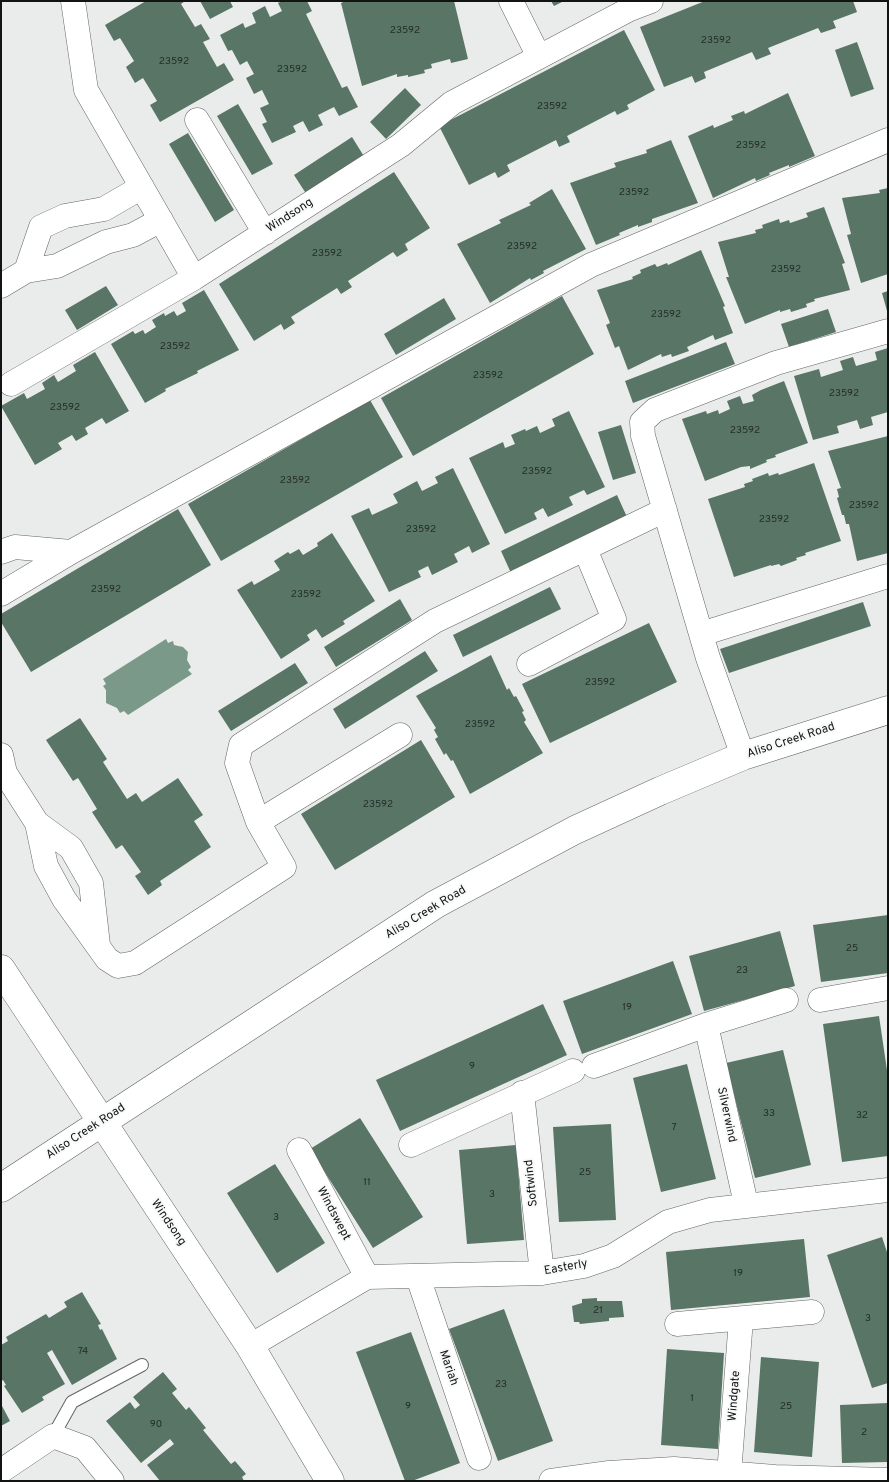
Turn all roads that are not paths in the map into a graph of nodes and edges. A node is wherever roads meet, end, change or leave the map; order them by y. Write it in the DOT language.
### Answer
graph roads {
  1 [pos="73,1"];
  2 [pos="510,1"];
  3 [pos="650,1"];
  4 [pos="539,57"];
  5 [pos="197,120"];
  6 [pos="888,140"];
  7 [pos="142,186"];
  8 [pos="161,220"];
  9 [pos="265,233"];
  10 [pos="26,270"];
  11 [pos="194,278"];
  12 [pos="1,286"];
  13 [pos="888,331"];
  14 [pos="11,384"];
  15 [pos="665,510"];
  16 [pos="585,549"];
  17 [pos="1,552"];
  18 [pos="71,552"];
  19 [pos="888,576"];
  20 [pos="1,594"];
  21 [pos="701,634"];
  22 [pos="529,664"];
  23 [pos="888,710"];
  24 [pos="400,735"];
  25 [pos="1,755"];
  26 [pos="743,756"];
  27 [pos="258,822"];
  28 [pos="1,969"];
  29 [pos="888,988"];
  30 [pos="786,1000"];
  31 [pos="820,1000"];
  32 [pos="706,1025"];
  33 [pos="522,1093"];
  34 [pos="101,1123"];
  35 [pos="411,1145"];
  36 [pos="299,1150"];
  37 [pos="1,1188"];
  38 [pos="888,1190"];
  39 [pos="746,1204"];
  40 [pos="542,1273"];
  41 [pos="367,1277"];
  42 [pos="418,1277"];
  43 [pos="812,1312"];
  44 [pos="741,1319"];
  45 [pos="677,1324"];
  46 [pos="250,1346"];
  47 [pos="142,1365"];
  48 [pos="53,1436"];
  49 [pos="479,1458"];
  50 [pos="1,1472"];
  51 [pos="730,1474"];
  52 [pos="776,1479"];
  53 [pos="888,1480"];
  54 [pos="112,1481"];
  55 [pos="330,1481"];
  56 [pos="551,1481"];
  1 -- 7 [label="street"];
  2 -- 4 [label="street"];
  3 -- 4 [label="street, Windsong"];
  4 -- 9 [label="street, Windsong"];
  5 -- 9 [label="street"];
  6 -- 18 [label="street"];
  7 -- 8 [label="street"];
  7 -- 10 [label="street"];
  8 -- 10 [label="street"];
  8 -- 11 [label="street"];
  9 -- 11 [label="street, Windsong"];
  10 -- 12 [label="street"];
  11 -- 14 [label="street, Windsong"];
  13 -- 15 [label="street"];
  15 -- 16 [label="street"];
  15 -- 21 [label="street"];
  16 -- 22 [label="street"];
  16 -- 27 [label="street"];
  17 -- 18 [label="street"];
  18 -- 20 [label="street"];
  19 -- 21 [label="street"];
  21 -- 26 [label="street"];
  23 -- 26 [label="main road, Aliso Creek Road"];
  24 -- 27 [label="street"];
  25 -- 27 [label="street"];
  26 -- 34 [label="main road, Aliso Creek Road"];
  28 -- 34 [label="main road, Windsong"];
  29 -- 31 [label="street"];
  30 -- 32 [label="street"];
  32 -- 33 [label="street"];
  32 -- 39 [label="street, Silverwind"];
  33 -- 35 [label="street"];
  33 -- 40 [label="street, Softwind"];
  34 -- 37 [label="main road, Aliso Creek Road"];
  34 -- 46 [label="main road, Windsong"];
  36 -- 41 [label="street, Windswept"];
  38 -- 39 [label="street, Easterly"];
  39 -- 40 [label="street, Easterly"];
  40 -- 42 [label="street, Easterly"];
  41 -- 42 [label="street, Easterly"];
  41 -- 46 [label="street"];
  42 -- 49 [label="street, Mariah"];
  43 -- 44 [label="street"];
  44 -- 45 [label="street"];
  44 -- 51 [label="street, Windgate"];
  46 -- 55 [label="main road, Windsong"];
  47 -- 48 [label="lane"];
  48 -- 50 [label="street"];
  48 -- 54 [label="street"];
  51 -- 52 [label="street"];
  51 -- 56 [label="street"];
  52 -- 53 [label="street"];
}
